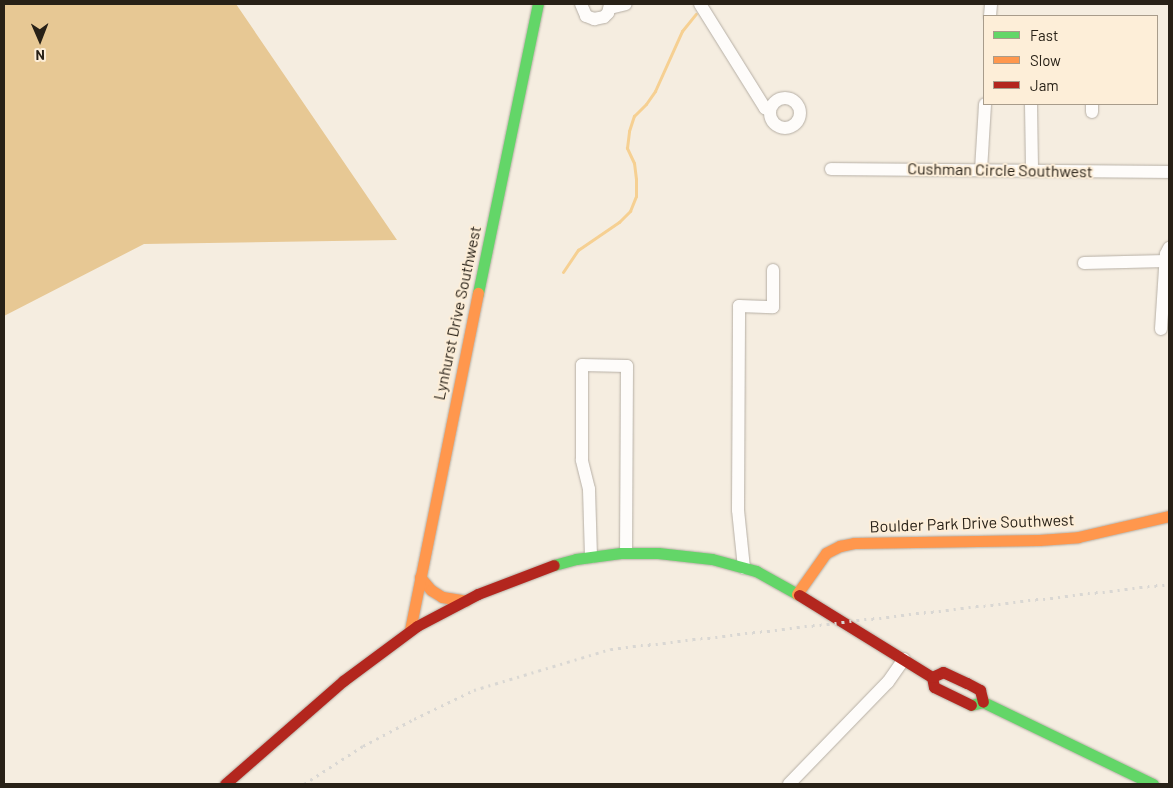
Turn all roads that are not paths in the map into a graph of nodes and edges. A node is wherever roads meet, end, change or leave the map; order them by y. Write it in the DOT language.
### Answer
graph roads {
  1 [pos="538,4"];
  2 [pos="581,4"];
  3 [pos="626,4"];
  4 [pos="700,4"];
  5 [pos="610,6"];
  6 [pos="985,105"];
  7 [pos="1031,105"];
  8 [pos="770,110"];
  9 [pos="831,169"];
  10 [pos="981,170"];
  11 [pos="1032,171"];
  12 [pos="1169,172"];
  13 [pos="1169,248"];
  14 [pos="1166,261"];
  15 [pos="1084,263"];
  16 [pos="773,270"];
  17 [pos="1161,329"];
  18 [pos="1169,516"];
  19 [pos="626,553"];
  20 [pos="591,557"];
  21 [pos="744,568"];
  22 [pos="420,577"];
  23 [pos="797,594"];
  24 [pos="466,601"];
  25 [pos="410,630"];
  26 [pos="904,659"];
  27 [pos="932,677"];
  28 [pos="983,702"];
  29 [pos="225,784"];
  30 [pos="790,784"];
  31 [pos="1153,784"];
  1 -- 22 [label="main road, Lynhurst Drive Southwest"];
  2 -- 5 [label="street"];
  3 -- 5 [label="street"];
  4 -- 8 [label="street"];
  6 -- 10 [label="street"];
  7 -- 11 [label="street"];
  9 -- 10 [label="street, Cushman Circle Southwest"];
  10 -- 11 [label="street, Cushman Circle Southwest"];
  11 -- 12 [label="street, Cushman Circle Southwest"];
  13 -- 14 [label="street"];
  14 -- 15 [label="street"];
  14 -- 17 [label="street"];
  16 -- 21 [label="street"];
  18 -- 23 [label="main road, Boulder Park Drive Southwest"];
  19 -- 20 [label="main road"];
  19 -- 20 [label="street"];
  19 -- 21 [label="main road"];
  20 -- 24 [label="main road"];
  21 -- 23 [label="main road"];
  22 -- 24 [label="main road"];
  22 -- 25 [label="main road, Lynhurst Drive Southwest"];
  23 -- 26 [label="main road"];
  24 -- 25 [label="main road"];
  25 -- 29 [label="main road"];
  26 -- 27 [label="main road"];
  26 -- 30 [label="street"];
  27 -- 28 [label="main road"];
  27 -- 28 [label="main road"];
  28 -- 31 [label="main road"];
}
